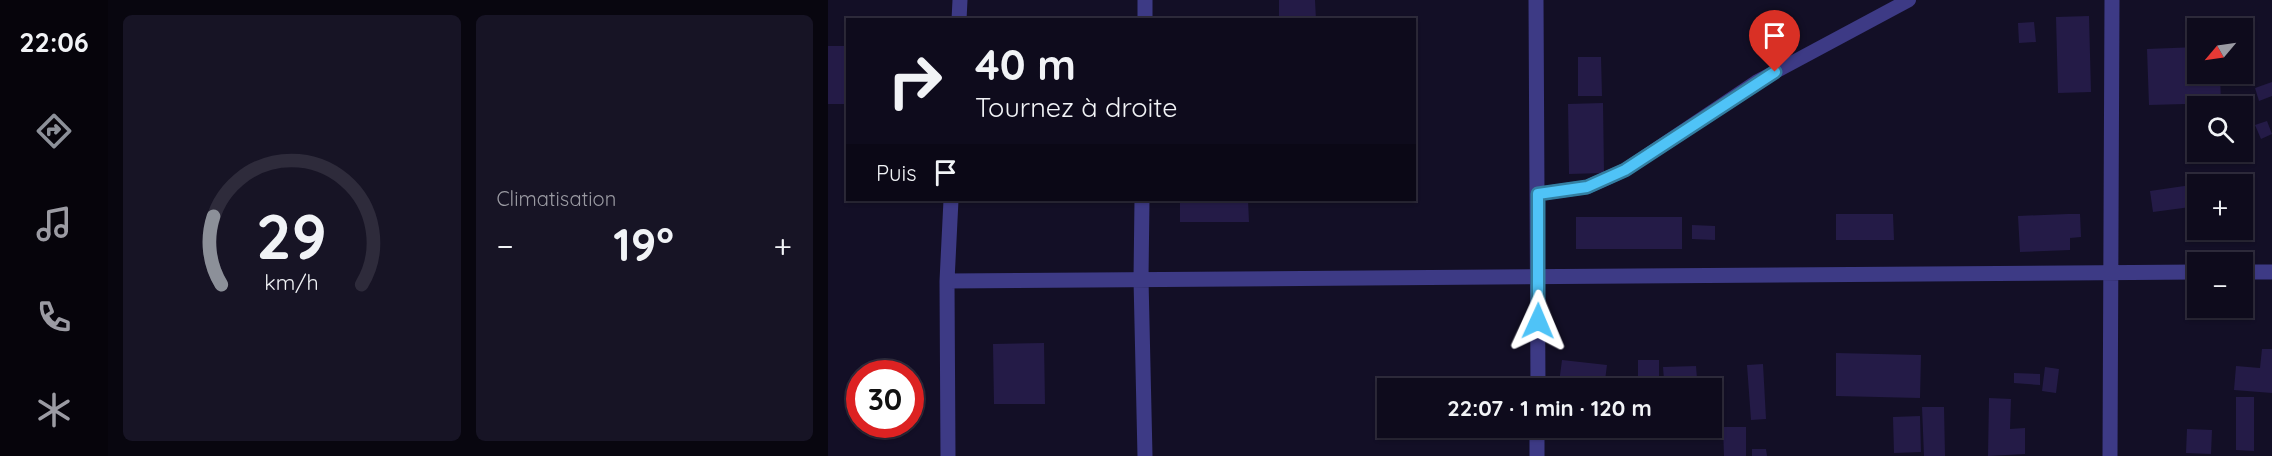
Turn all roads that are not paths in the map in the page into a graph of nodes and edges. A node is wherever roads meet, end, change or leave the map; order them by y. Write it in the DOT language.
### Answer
graph roads {
  1 [pos="960,0"];
  2 [pos="1145,0"];
  3 [pos="1536,0"];
  4 [pos="1909,0"];
  5 [pos="2112,0"];
  6 [pos="959,18"];
  7 [pos="1144,18"];
  8 [pos="1538,194"];
  9 [pos="951,201"];
  10 [pos="1142,201"];
  11 [pos="2110,272"];
  12 [pos="2187,272"];
  13 [pos="2253,272"];
  14 [pos="2272,272"];
  15 [pos="1539,275"];
  16 [pos="1141,279"];
  17 [pos="947,281"];
  18 [pos="1538,378"];
  19 [pos="1537,438"];
  20 [pos="948,456"];
  21 [pos="1145,456"];
  22 [pos="1537,456"];
  23 [pos="2110,456"];
  1 -- 6 [label="street"];
  2 -- 7 [label="street"];
  3 -- 8 [label="street"];
  4 -- 8 [label="lane"];
  5 -- 11 [label="street"];
  8 -- 15 [label="street"];
  9 -- 17 [label="street"];
  10 -- 16 [label="street"];
  11 -- 12 [label="street"];
  11 -- 15 [label="street"];
  11 -- 23 [label="street"];
  13 -- 14 [label="street"];
  15 -- 16 [label="street"];
  15 -- 18 [label="street"];
  16 -- 17 [label="street"];
  16 -- 21 [label="street"];
  17 -- 20 [label="street"];
  19 -- 22 [label="street"];
}
